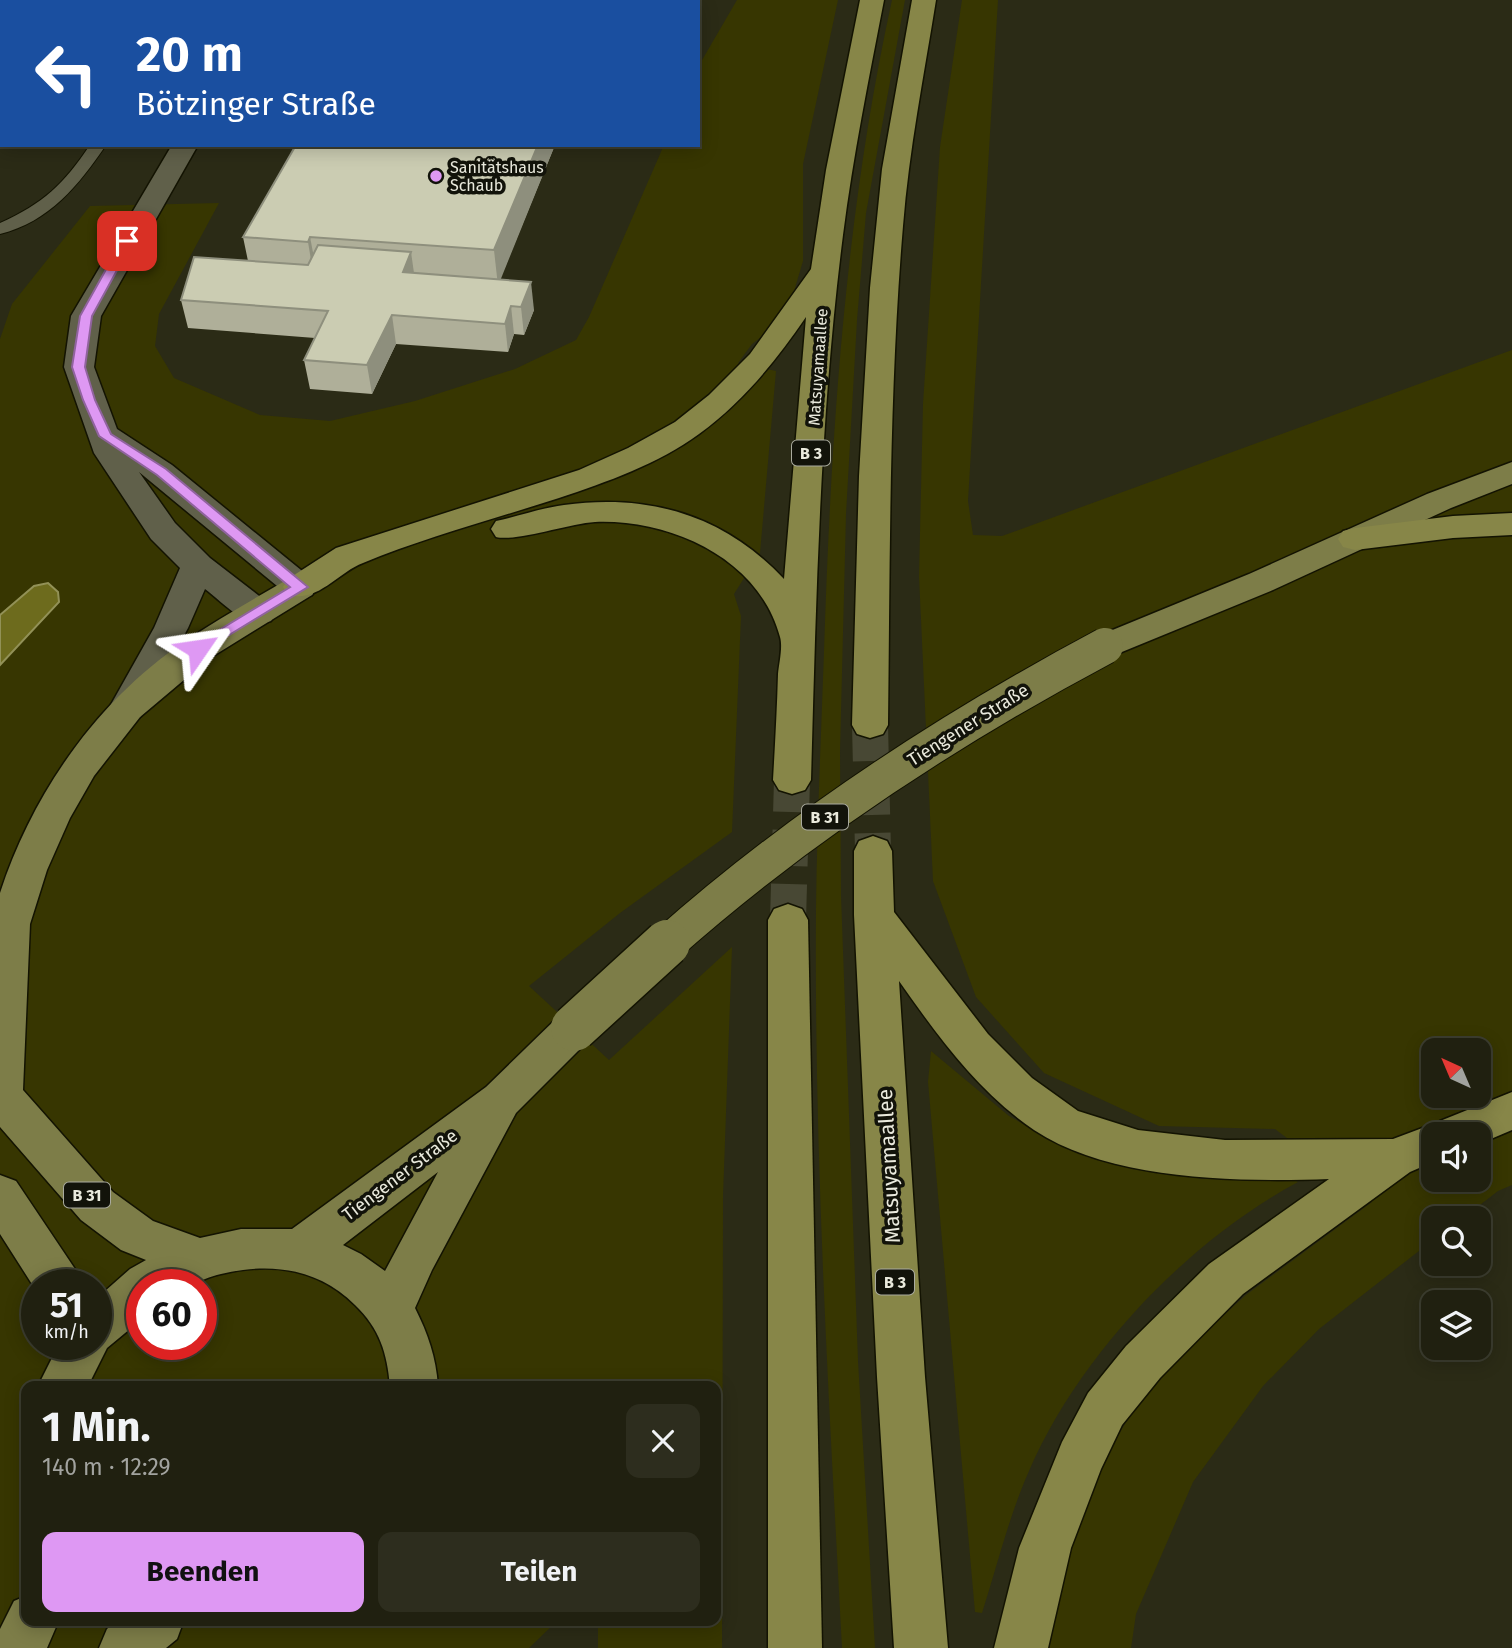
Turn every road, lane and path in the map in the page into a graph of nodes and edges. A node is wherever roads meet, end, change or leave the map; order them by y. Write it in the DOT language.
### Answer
graph roads {
  1 [pos="872,0"];
  2 [pos="924,0"];
  3 [pos="97,147"];
  4 [pos="185,147"];
  5 [pos="0,229"];
  6 [pos="825,270"];
  7 [pos="106,436"];
  8 [pos="1512,472"];
  9 [pos="1512,524"];
  10 [pos="1355,539"];
  11 [pos="198,566"];
  12 [pos="300,587"];
  13 [pos="258,613"];
  14 [pos="797,636"];
  15 [pos="127,708"];
  16 [pos="870,726"];
  17 [pos="792,780"];
  18 [pos="873,850"];
  19 [pos="874,915"];
  20 [pos="788,920"];
  21 [pos="0,1094"];
  22 [pos="501,1100"];
  23 [pos="0,1109"];
  24 [pos="1512,1110"];
  25 [pos="1484,1122"];
  26 [pos="1414,1150"];
  27 [pos="0,1195"];
  28 [pos="299,1251"];
  29 [pos="200,1259"];
  30 [pos="48,1269"];
  31 [pos="179,1269"];
  32 [pos="126,1303"];
  33 [pos="391,1309"];
  34 [pos="112,1315"];
  35 [pos="76,1360"];
  36 [pos="65,1381"];
  37 [pos="413,1381"];
  38 [pos="30,1626"];
  39 [pos="151,1626"];
  40 [pos="19,1648"];
  41 [pos="126,1648"];
  42 [pos="795,1648"];
  43 [pos="921,1648"];
  44 [pos="1021,1648"];
  1 -- 6 [label="highway, Matsuyamaallee / B 3"];
  2 -- 16 [label="highway"];
  3 -- 5 [label="lane"];
  4 -- 7 [label="street"];
  6 -- 12 [label="highway"];
  6 -- 14 [label="highway, Matsuyamaallee / B 3"];
  7 -- 11 [label="street"];
  7 -- 12 [label="street"];
  8 -- 10 [label="main road, Tiengener Straße"];
  9 -- 10 [label="highway, B 31"];
  10 -- 22 [label="main road, Tiengener Straße / B 31, bridge"];
  11 -- 13 [label="street"];
  11 -- 15 [label="street"];
  12 -- 13 [label="main road"];
  12 -- 14 [label="highway"];
  13 -- 15 [label="main road"];
  14 -- 17 [label="highway, Matsuyamaallee / B 3"];
  15 -- 21 [label="main road"];
  18 -- 19 [label="highway, Matsuyamaallee / B 3"];
  19 -- 26 [label="highway"];
  19 -- 43 [label="highway, Matsuyamaallee / B 3"];
  20 -- 42 [label="highway"];
  21 -- 23 [label="main road"];
  21 -- 29 [label="main road, B 31"];
  22 -- 28 [label="main road, Tiengener Straße / B 31"];
  22 -- 33 [label="main road, Tiengener Straße / B 31"];
  24 -- 25 [label="highway"];
  26 -- 44 [label="highway"];
  27 -- 30 [label="main road"];
  28 -- 29 [label="main road"];
  28 -- 33 [label="main road"];
  29 -- 31 [label="main road"];
  32 -- 34 [label="main road"];
  33 -- 37 [label="main road"];
  35 -- 36 [label="main road"];
  38 -- 40 [label="main road"];
  39 -- 41 [label="main road"];
}
